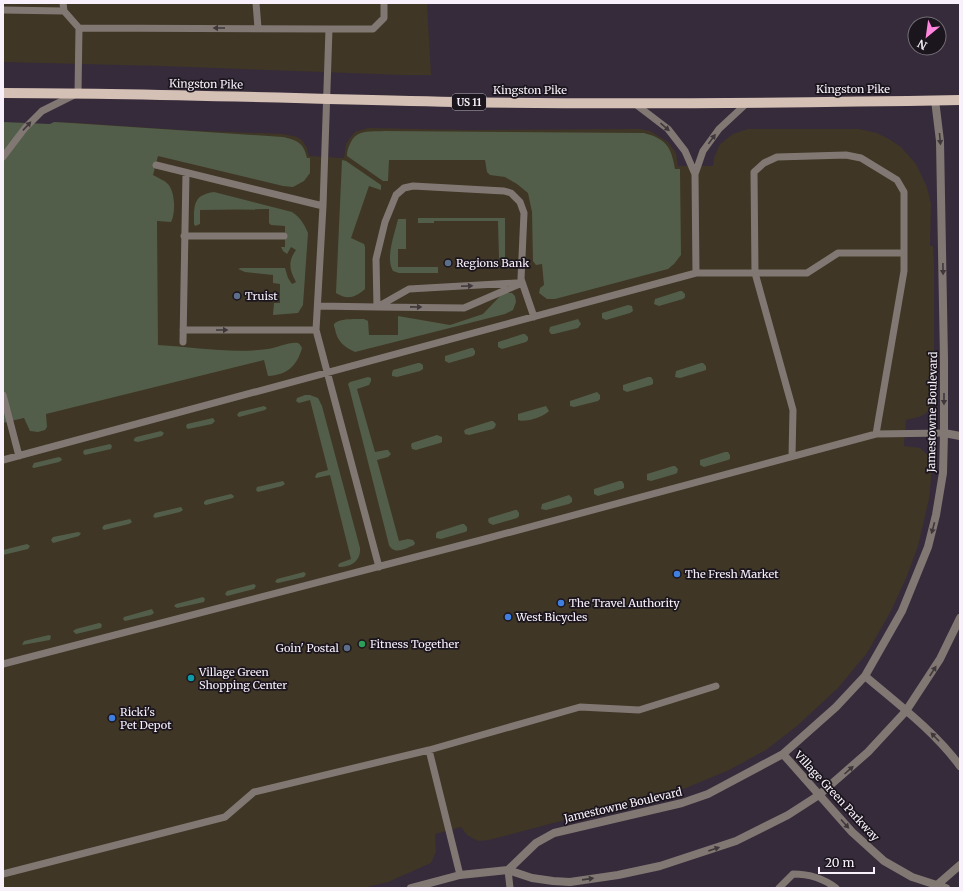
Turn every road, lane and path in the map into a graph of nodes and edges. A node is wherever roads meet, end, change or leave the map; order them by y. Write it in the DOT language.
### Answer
graph roads {
  1 [pos="256,3"];
  2 [pos="384,3"];
  3 [pos="63,7"];
  4 [pos="3,10"];
  5 [pos="79,28"];
  6 [pos="258,28"];
  7 [pos="329,28"];
  8 [pos="3,93"];
  9 [pos="78,93"];
  10 [pos="327,98"];
  11 [pos="935,100"];
  12 [pos="960,100"];
  13 [pos="748,102"];
  14 [pos="634,103"];
  15 [pos="3,157"];
  16 [pos="156,165"];
  17 [pos="186,172"];
  18 [pos="695,174"];
  19 [pos="323,206"];
  20 [pos="184,236"];
  21 [pos="284,236"];
  22 [pos="904,253"];
  23 [pos="696,273"];
  24 [pos="755,273"];
  25 [pos="522,283"];
  26 [pos="318,306"];
  27 [pos="377,307"];
  28 [pos="534,317"];
  29 [pos="183,330"];
  30 [pos="316,330"];
  31 [pos="183,342"];
  32 [pos="327,373"];
  33 [pos="3,395"];
  34 [pos="944,433"];
  35 [pos="876,434"];
  36 [pos="960,436"];
  37 [pos="19,456"];
  38 [pos="792,456"];
  39 [pos="3,460"];
  40 [pos="379,567"];
  41 [pos="960,618"];
  42 [pos="3,664"];
  43 [pos="865,676"];
  44 [pos="716,686"];
  45 [pos="906,711"];
  46 [pos="430,750"];
  47 [pos="783,754"];
  48 [pos="960,766"];
  49 [pos="819,796"];
  50 [pos="960,865"];
  51 [pos="508,870"];
  52 [pos="3,874"];
  53 [pos="460,875"];
  54 [pos="936,887"];
  55 [pos="411,888"];
  56 [pos="510,888"];
  57 [pos="779,888"];
  58 [pos="836,888"];
  59 [pos="946,888"];
  1 -- 6 [label="lane"];
  2 -- 7 [label="lane"];
  3 -- 4 [label="lane"];
  3 -- 5 [label="lane"];
  6 -- 5 [label="lane, one-way"];
  5 -- 9 [label="lane"];
  6 -- 7 [label="lane"];
  7 -- 10 [label="lane"];
  8 -- 9 [label="main road, Kingston Pike / US 11"];
  9 -- 10 [label="main road, Kingston Pike / US 11"];
  15 -- 9 [label="lane, one-way"];
  10 -- 14 [label="main road, Kingston Pike / US 11"];
  10 -- 19 [label="lane"];
  11 -- 12 [label="main road, Kingston Pike / US 11"];
  11 -- 13 [label="main road, Kingston Pike / US 11"];
  11 -- 34 [label="street, Jamestowne Boulevard, one-way"];
  13 -- 14 [label="main road, Kingston Pike / US 11"];
  18 -- 13 [label="lane, one-way"];
  14 -- 18 [label="lane, one-way"];
  16 -- 17 [label="lane"];
  17 -- 19 [label="lane"];
  17 -- 20 [label="lane"];
  18 -- 23 [label="lane"];
  19 -- 26 [label="lane"];
  20 -- 21 [label="lane"];
  20 -- 29 [label="lane"];
  22 -- 24 [label="lane"];
  22 -- 24 [label="lane"];
  22 -- 35 [label="lane"];
  23 -- 24 [label="lane"];
  23 -- 28 [label="lane"];
  24 -- 38 [label="lane"];
  27 -- 25 [label="lane, one-way"];
  27 -- 25 [label="lane, one-way"];
  25 -- 27 [label="lane"];
  25 -- 28 [label="lane"];
  26 -- 27 [label="lane"];
  26 -- 30 [label="lane"];
  28 -- 32 [label="lane"];
  29 -- 30 [label="lane, one-way"];
  29 -- 31 [label="lane"];
  30 -- 32 [label="lane"];
  32 -- 37 [label="lane"];
  32 -- 40 [label="lane"];
  33 -- 37 [label="lane"];
  34 -- 35 [label="lane"];
  34 -- 36 [label="street"];
  34 -- 43 [label="street, Jamestowne Boulevard, one-way"];
  35 -- 38 [label="lane"];
  37 -- 39 [label="lane"];
  38 -- 40 [label="lane"];
  40 -- 42 [label="lane"];
  45 -- 41 [label="street, one-way"];
  43 -- 45 [label="street"];
  43 -- 47 [label="street, Jamestowne Boulevard"];
  44 -- 46 [label="lane"];
  48 -- 45 [label="street, one-way"];
  49 -- 45 [label="street, one-way"];
  46 -- 52 [label="lane"];
  46 -- 53 [label="lane"];
  47 -- 49 [label="street, Village Green Parkway"];
  47 -- 51 [label="street, Jamestowne Boulevard"];
  51 -- 49 [label="street, one-way"];
  49 -- 54 [label="street, Village Green Parkway, one-way"];
  50 -- 54 [label="street"];
  51 -- 53 [label="street"];
  51 -- 56 [label="lane"];
  53 -- 55 [label="street"];
  54 -- 59 [label="street, Village Green Parkway"];
  57 -- 58 [label="lane"];
}
